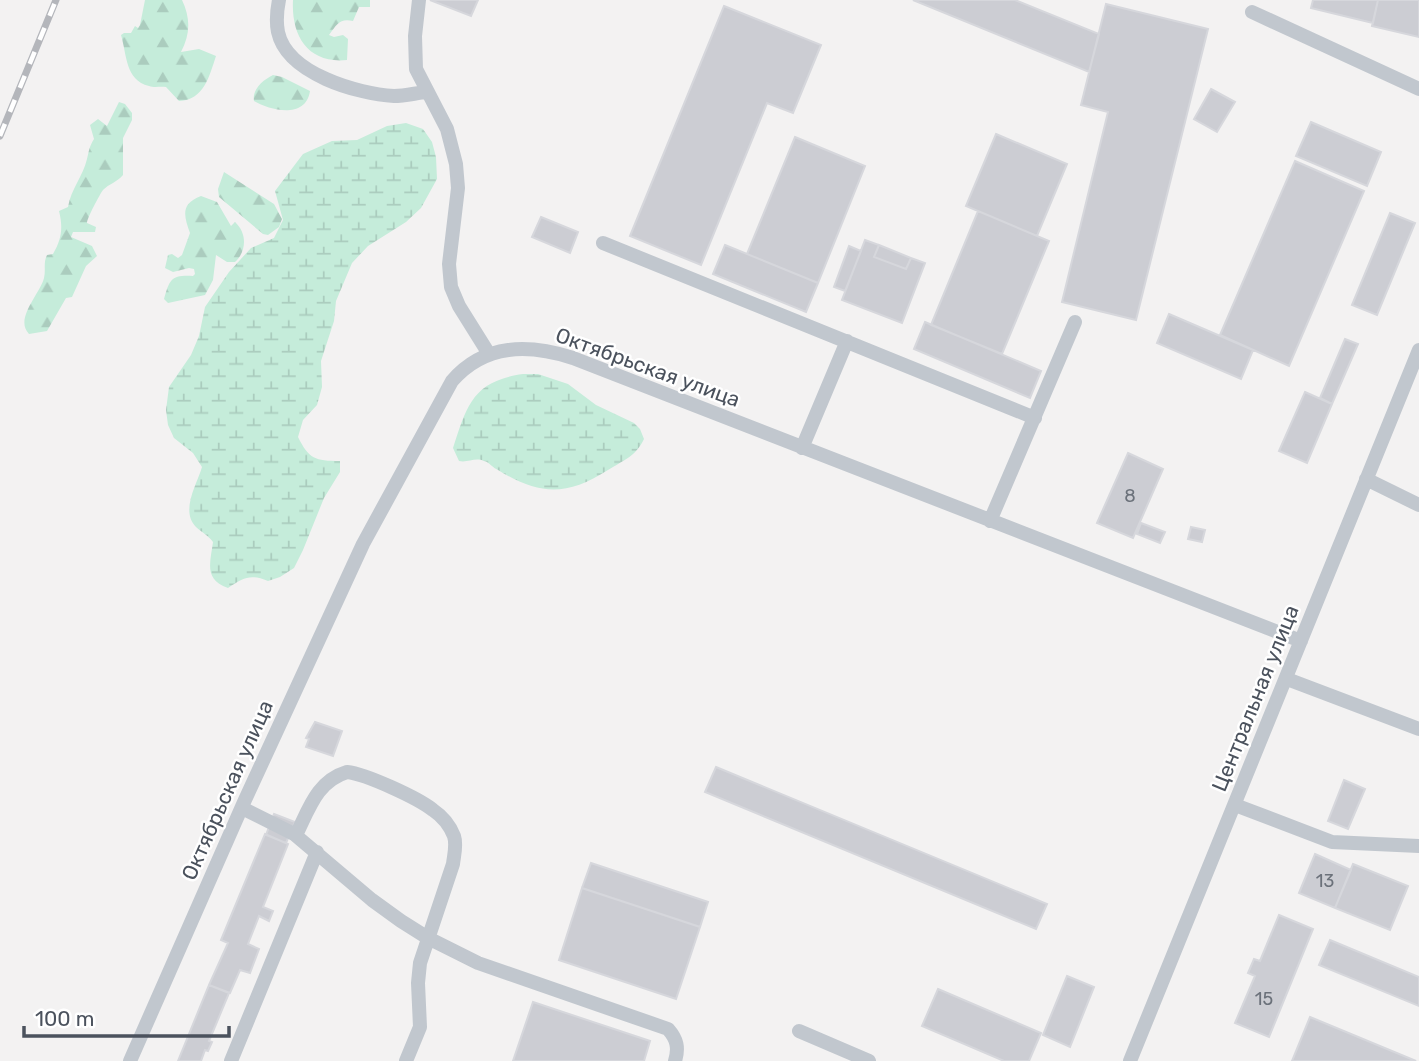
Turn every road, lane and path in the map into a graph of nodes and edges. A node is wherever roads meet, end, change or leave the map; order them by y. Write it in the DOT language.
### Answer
graph roads {
  1 [pos="279,0"];
  2 [pos="419,0"];
  3 [pos="1252,12"];
  4 [pos="1419,89"];
  5 [pos="426,92"];
  6 [pos="603,243"];
  7 [pos="1075,322"];
  8 [pos="846,341"];
  9 [pos="1419,350"];
  10 [pos="489,354"];
  11 [pos="1035,418"];
  12 [pos="802,448"];
  13 [pos="1366,479"];
  14 [pos="1419,505"];
  15 [pos="990,521"];
  16 [pos="1301,641"];
  17 [pos="1287,679"];
  18 [pos="1419,729"];
  19 [pos="1234,805"];
  20 [pos="242,808"];
  21 [pos="296,835"];
  22 [pos="1419,846"];
  23 [pos="317,852"];
  24 [pos="428,938"];
  25 [pos="799,1031"];
  26 [pos="232,1060"];
  27 [pos="130,1061"];
  28 [pos="406,1061"];
  29 [pos="675,1061"];
  30 [pos="869,1061"];
  31 [pos="1130,1061"];
  1 -- 5 [label="street"];
  2 -- 5 [label="street"];
  3 -- 4 [label="street"];
  5 -- 10 [label="street"];
  6 -- 8 [label="street"];
  7 -- 11 [label="street"];
  8 -- 11 [label="street"];
  8 -- 12 [label="street"];
  9 -- 13 [label="street, Центральная улица"];
  10 -- 12 [label="street, Октябрьская улица"];
  10 -- 20 [label="street, Октябрьская улица"];
  11 -- 15 [label="street"];
  12 -- 15 [label="street, Октябрьская улица"];
  13 -- 14 [label="street"];
  13 -- 16 [label="street, Центральная улица"];
  15 -- 16 [label="street, Октябрьская улица"];
  16 -- 17 [label="street, Центральная улица"];
  17 -- 18 [label="street"];
  17 -- 19 [label="street, Центральная улица"];
  19 -- 22 [label="street"];
  19 -- 31 [label="street, Центральная улица"];
  20 -- 21 [label="street"];
  20 -- 27 [label="street, Октябрьская улица"];
  21 -- 23 [label="street"];
  21 -- 24 [label="street"];
  23 -- 24 [label="street"];
  23 -- 26 [label="street"];
  24 -- 28 [label="street"];
  24 -- 29 [label="street"];
  25 -- 30 [label="street"];
}
